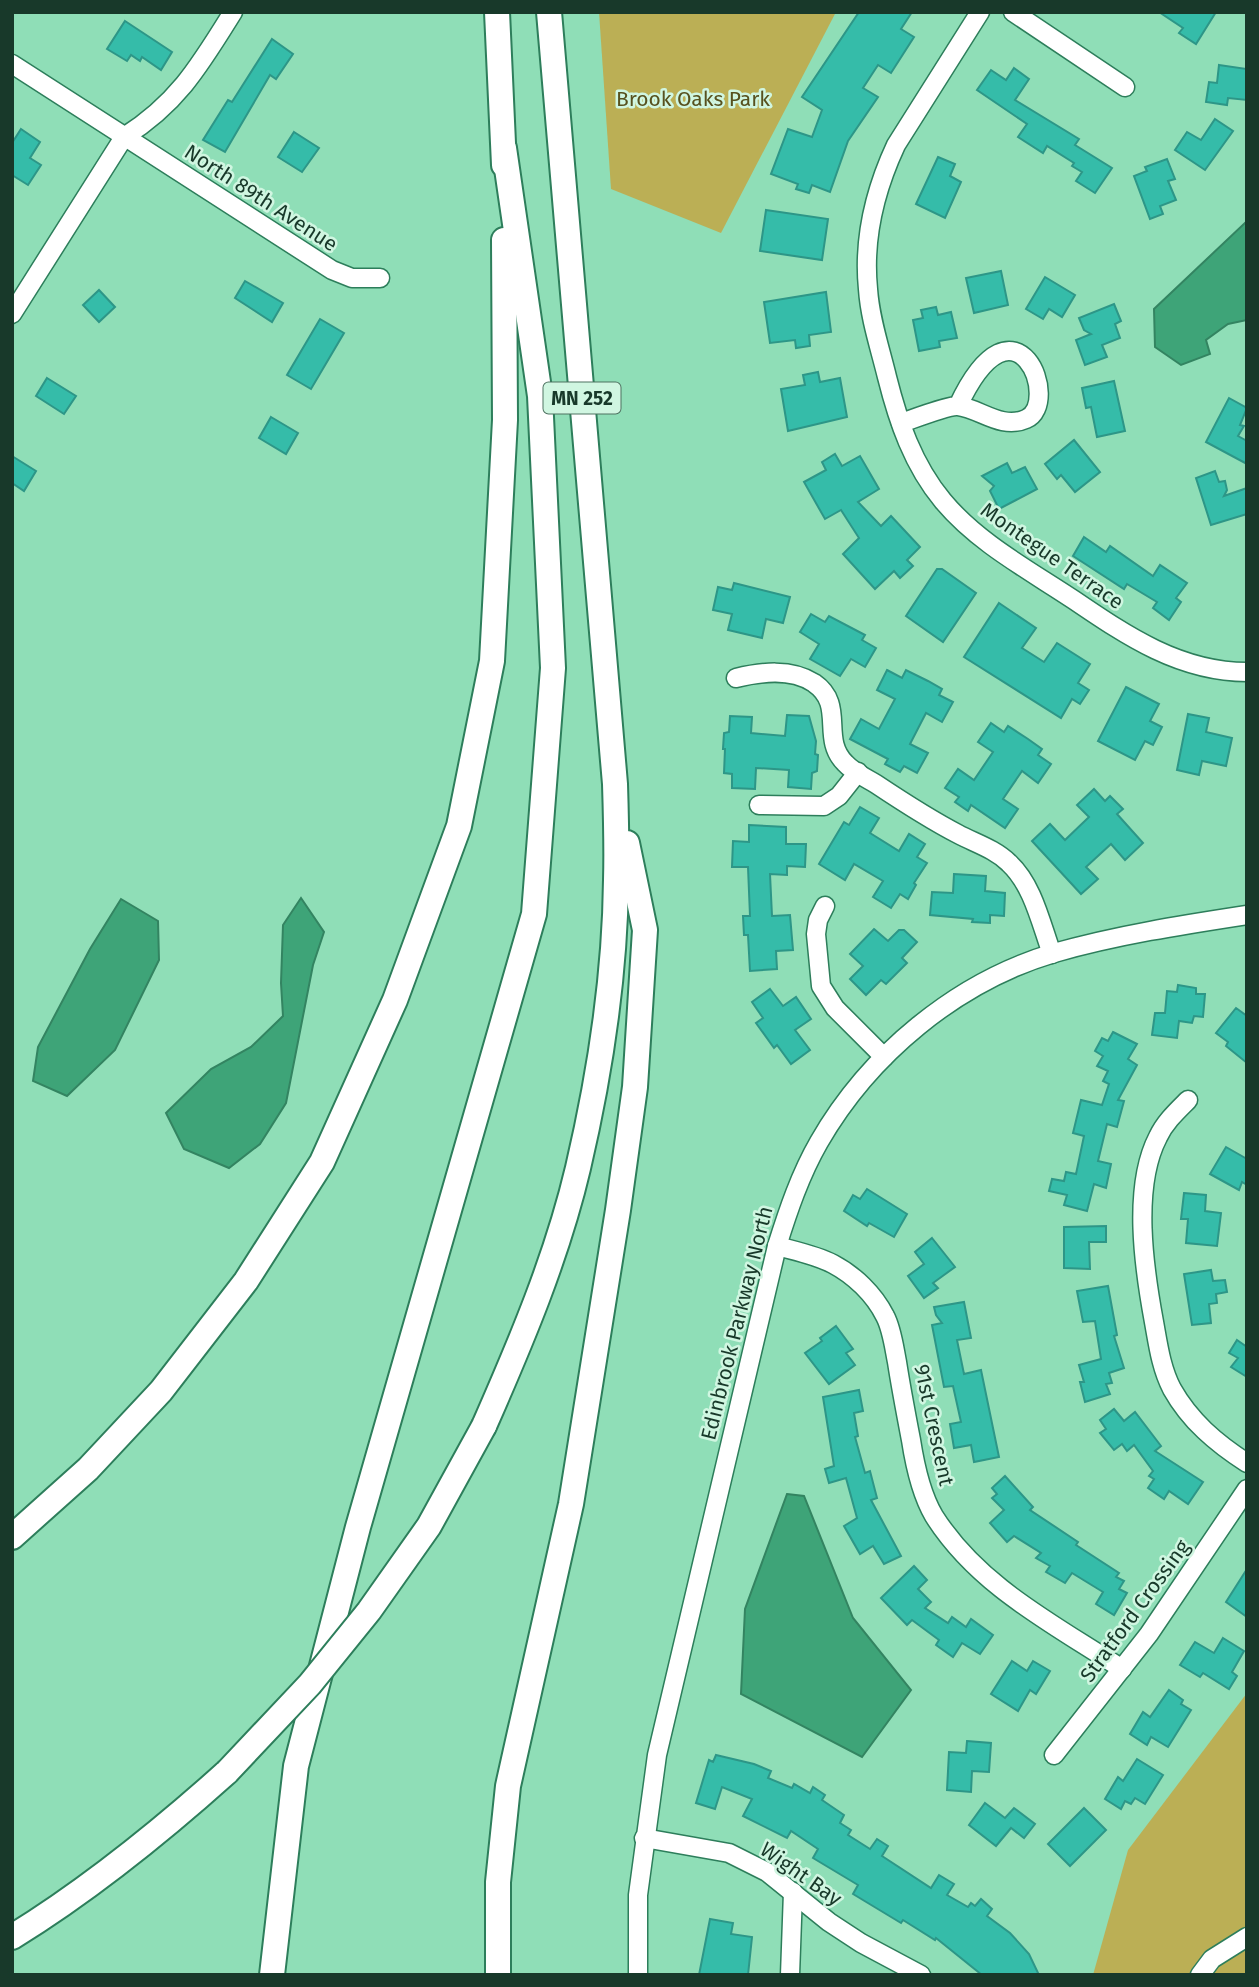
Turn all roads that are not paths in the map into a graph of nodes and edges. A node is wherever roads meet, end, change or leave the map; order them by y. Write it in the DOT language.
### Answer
graph roads {
  1 [pos="233,12"];
  2 [pos="497,12"];
  3 [pos="550,12"];
  4 [pos="980,12"];
  5 [pos="1013,12"];
  6 [pos="12,64"];
  7 [pos="1125,87"];
  8 [pos="124,137"];
  9 [pos="504,148"];
  10 [pos="380,278"];
  11 [pos="12,314"];
  12 [pos="958,406"];
  13 [pos="901,423"];
  14 [pos="1247,672"];
  15 [pos="736,678"];
  16 [pos="858,772"];
  17 [pos="615,784"];
  18 [pos="759,805"];
  19 [pos="825,906"];
  20 [pos="1247,915"];
  21 [pos="1052,954"];
  22 [pos="884,1057"];
  23 [pos="1188,1100"];
  24 [pos="777,1246"];
  25 [pos="1247,1463"];
  26 [pos="1247,1489"];
  27 [pos="12,1537"];
  28 [pos="1122,1669"];
  29 [pos="1054,1755"];
  30 [pos="644,1838"];
  31 [pos="793,1892"];
  32 [pos="12,1937"];
  33 [pos="1247,1937"];
  34 [pos="909,1972"];
  35 [pos="272,1975"];
  36 [pos="498,1975"];
  37 [pos="638,1975"];
  38 [pos="790,1975"];
  39 [pos="1200,1975"];
  1 -- 8 [label="street"];
  2 -- 9 [label="highway"];
  3 -- 17 [label="highway, MN 252"];
  4 -- 13 [label="street, Montegue Terrace"];
  5 -- 7 [label="street"];
  6 -- 8 [label="street, North 89th Avenue"];
  8 -- 10 [label="street, North 89th Avenue"];
  8 -- 11 [label="street"];
  9 -- 27 [label="highway"];
  9 -- 35 [label="highway"];
  12 -- 12 [label="street"];
  12 -- 13 [label="street"];
  13 -- 14 [label="street, Montegue Terrace"];
  15 -- 16 [label="street"];
  16 -- 18 [label="street"];
  16 -- 21 [label="street"];
  17 -- 32 [label="highway, bridge"];
  17 -- 36 [label="highway"];
  19 -- 22 [label="street"];
  20 -- 21 [label="street, Edinbrook Parkway North"];
  21 -- 22 [label="street, Edinbrook Parkway North"];
  22 -- 24 [label="street, Edinbrook Parkway North"];
  23 -- 25 [label="street"];
  24 -- 28 [label="street, 91st Crescent"];
  24 -- 30 [label="street, Edinbrook Parkway North"];
  26 -- 28 [label="street, Stratford Crossing"];
  28 -- 29 [label="street, Stratford Crossing"];
  30 -- 31 [label="street, Wight Bay"];
  30 -- 37 [label="street, Edinbrook Parkway North"];
  31 -- 34 [label="street, Wight Bay"];
  31 -- 38 [label="street"];
  33 -- 39 [label="street"];
}
